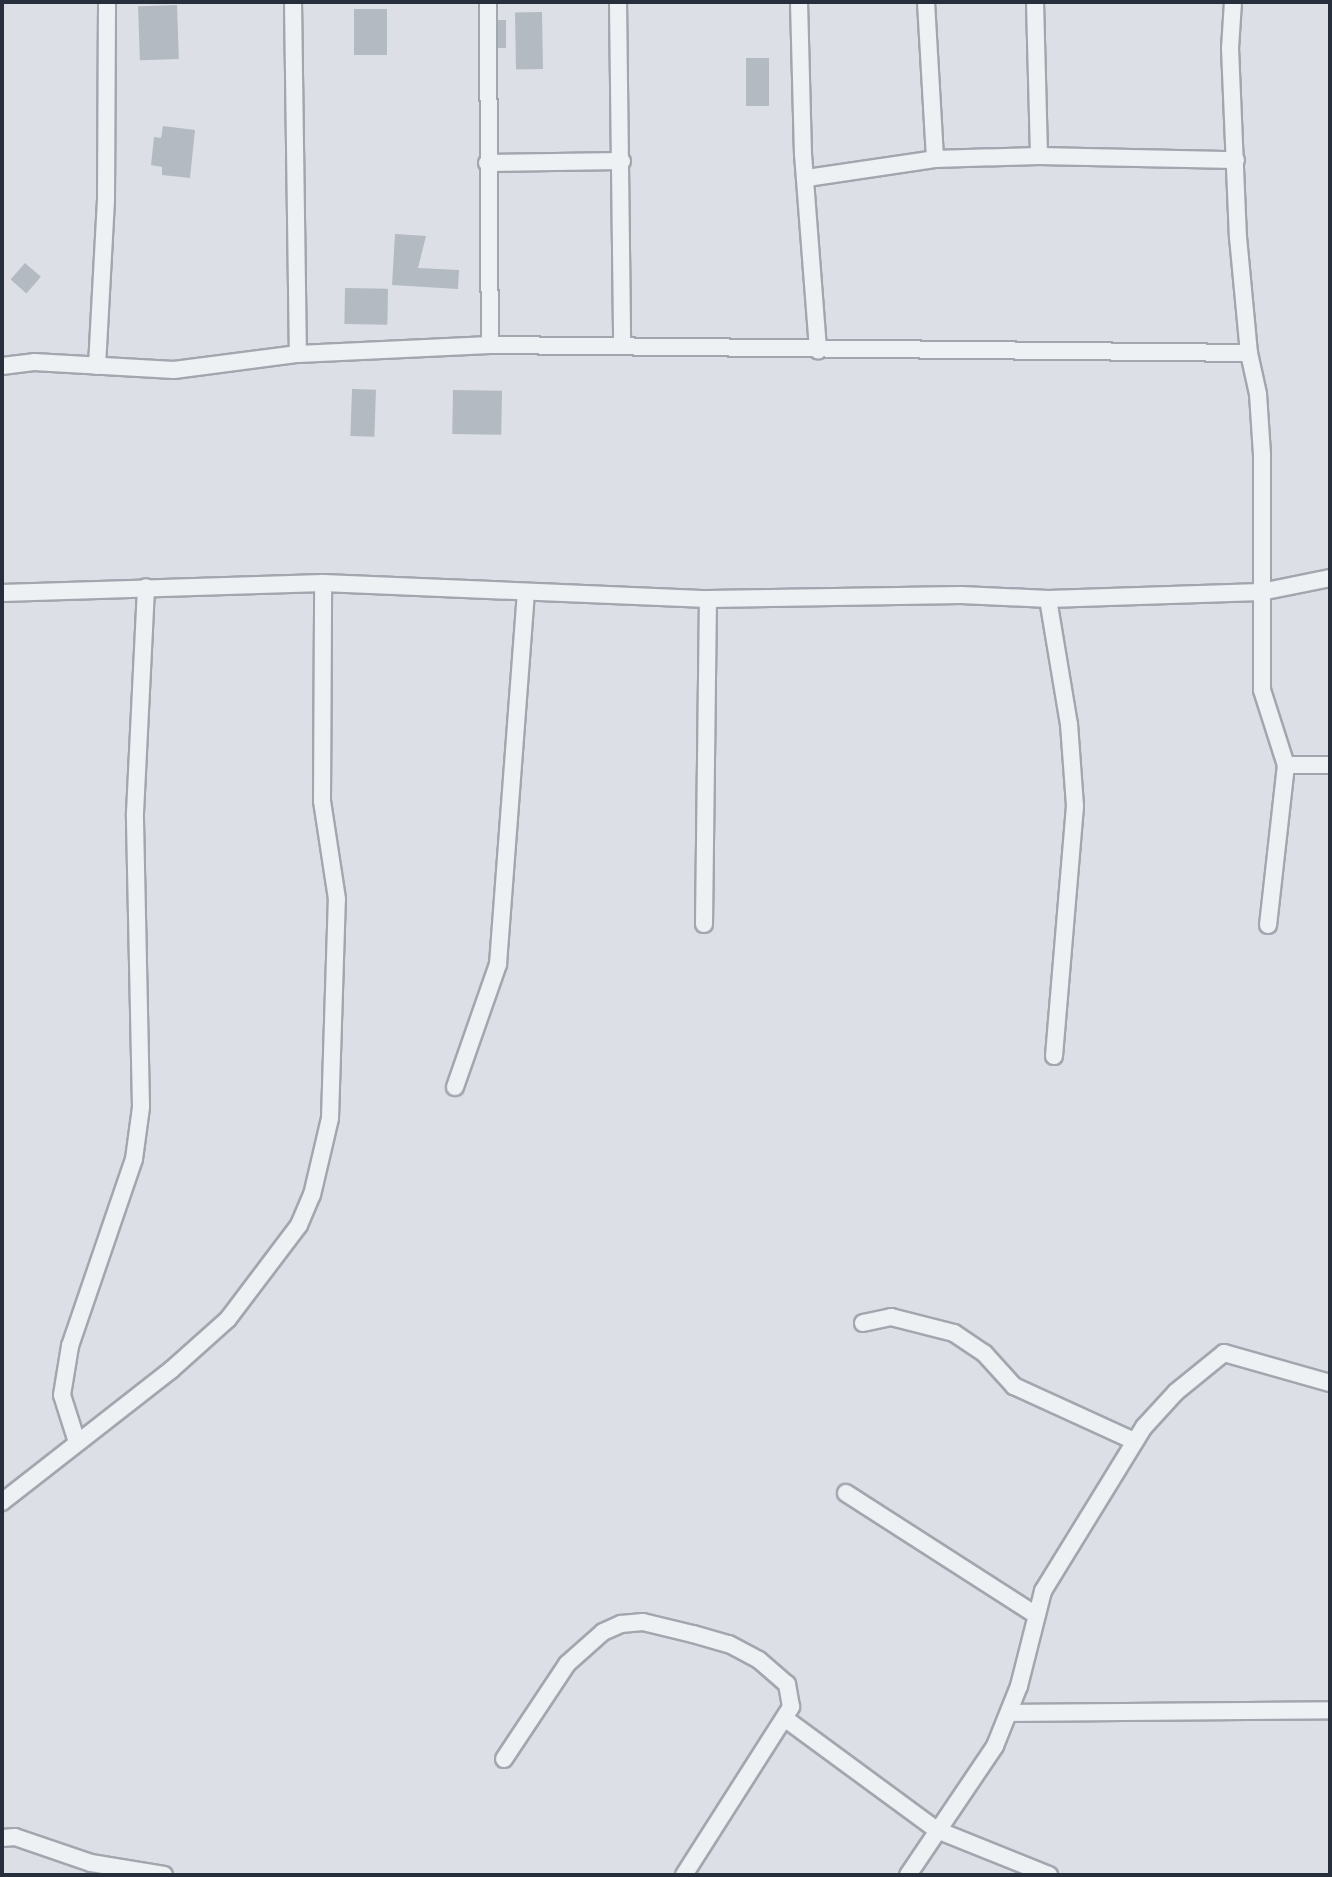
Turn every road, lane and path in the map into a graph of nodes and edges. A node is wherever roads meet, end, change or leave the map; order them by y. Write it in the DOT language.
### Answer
graph roads {
  1 [pos="107,2"];
  2 [pos="293,2"];
  3 [pos="488,2"];
  4 [pos="618,2"];
  5 [pos="799,2"];
  6 [pos="926,2"];
  7 [pos="1035,2"];
  8 [pos="1233,2"];
  9 [pos="1040,156"];
  10 [pos="935,159"];
  11 [pos="1236,160"];
  12 [pos="622,161"];
  13 [pos="487,163"];
  14 [pos="807,178"];
  15 [pos="622,344"];
  16 [pos="490,345"];
  17 [pos="818,350"];
  18 [pos="1249,353"];
  19 [pos="298,354"];
  20 [pos="2,366"];
  21 [pos="97,366"];
  22 [pos="1330,578"];
  23 [pos="323,583"];
  24 [pos="146,587"];
  25 [pos="1261,592"];
  26 [pos="2,593"];
  27 [pos="526,593"];
  28 [pos="708,599"];
  29 [pos="1048,599"];
  30 [pos="1286,765"];
  31 [pos="1330,765"];
  32 [pos="704,924"];
  33 [pos="1268,925"];
  34 [pos="1054,1056"];
  35 [pos="456,1087"];
  36 [pos="863,1323"];
  37 [pos="1330,1384"];
  38 [pos="1134,1441"];
  39 [pos="77,1442"];
  40 [pos="846,1493"];
  41 [pos="2,1502"];
  42 [pos="1035,1615"];
  43 [pos="1330,1710"];
  44 [pos="1010,1713"];
  45 [pos="787,1720"];
  46 [pos="504,1759"];
  47 [pos="937,1830"];
  48 [pos="2,1838"];
  49 [pos="164,1875"];
  50 [pos="684,1875"];
  51 [pos="908,1875"];
  52 [pos="1049,1875"];
  1 -- 21 [label="street"];
  2 -- 19 [label="street"];
  3 -- 13 [label="street"];
  4 -- 12 [label="street"];
  5 -- 14 [label="street"];
  6 -- 10 [label="street"];
  7 -- 9 [label="street"];
  8 -- 11 [label="street"];
  9 -- 10 [label="street"];
  9 -- 11 [label="street"];
  10 -- 14 [label="street"];
  11 -- 18 [label="street"];
  12 -- 13 [label="street"];
  12 -- 15 [label="street"];
  13 -- 16 [label="street"];
  14 -- 17 [label="street"];
  15 -- 16 [label="street"];
  15 -- 17 [label="street"];
  16 -- 19 [label="street"];
  17 -- 18 [label="street"];
  18 -- 25 [label="street"];
  19 -- 21 [label="street"];
  20 -- 21 [label="street"];
  22 -- 25 [label="street"];
  23 -- 24 [label="street"];
  23 -- 27 [label="street"];
  23 -- 39 [label="street"];
  24 -- 26 [label="street"];
  24 -- 39 [label="street"];
  25 -- 29 [label="street"];
  25 -- 30 [label="street"];
  27 -- 28 [label="street"];
  27 -- 35 [label="street"];
  28 -- 29 [label="street"];
  28 -- 32 [label="street"];
  29 -- 34 [label="street"];
  30 -- 31 [label="street"];
  30 -- 33 [label="street"];
  36 -- 38 [label="street"];
  37 -- 38 [label="street"];
  38 -- 42 [label="street"];
  39 -- 41 [label="street"];
  40 -- 42 [label="street"];
  42 -- 44 [label="street"];
  43 -- 44 [label="street"];
  44 -- 47 [label="street"];
  45 -- 46 [label="street"];
  45 -- 47 [label="street"];
  45 -- 50 [label="street"];
  47 -- 51 [label="street"];
  47 -- 52 [label="street"];
  48 -- 49 [label="street"];
}
